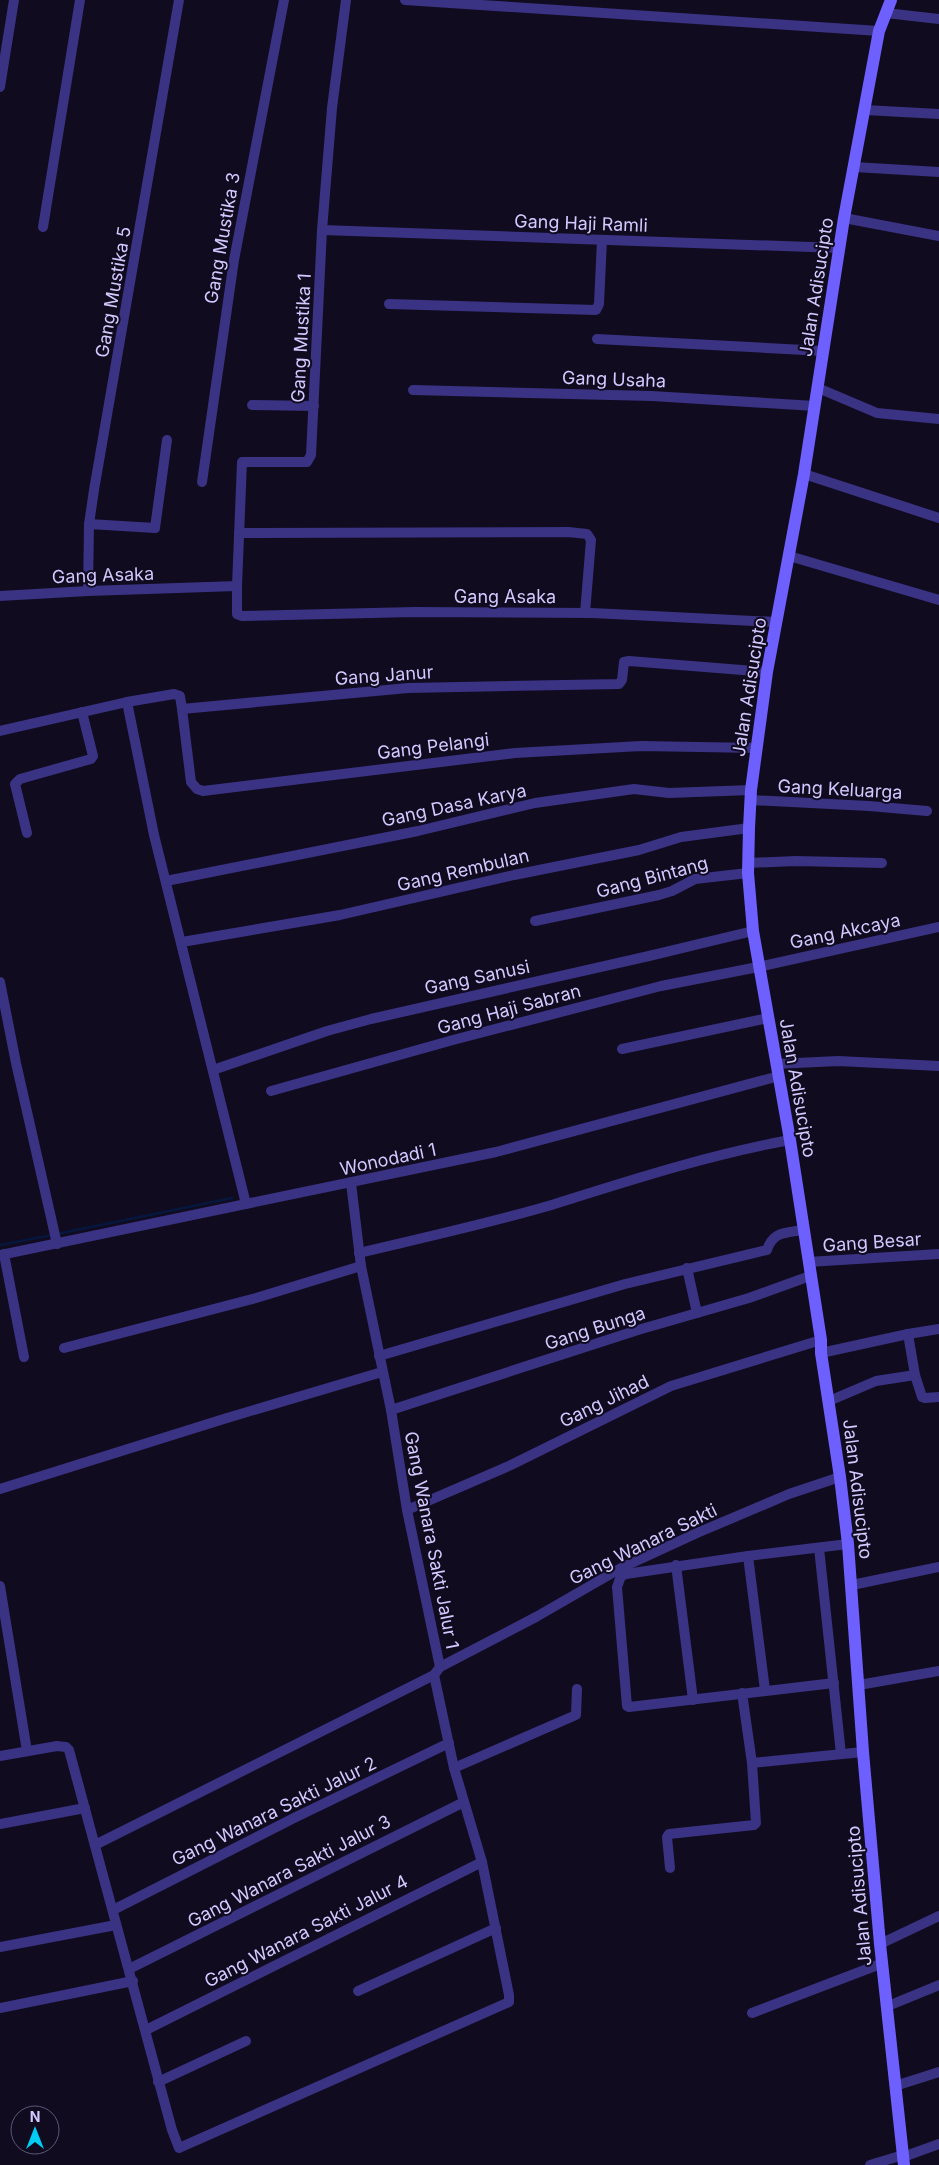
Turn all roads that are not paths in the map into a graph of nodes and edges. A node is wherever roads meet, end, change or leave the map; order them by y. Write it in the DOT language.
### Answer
graph roads {
  1 [pos="14,0"];
  2 [pos="80,0"];
  3 [pos="179,0"];
  4 [pos="284,0"];
  5 [pos="346,0"];
  6 [pos="404,0"];
  7 [pos="891,0"];
  8 [pos="939,19"];
  9 [pos="882,22"];
  10 [pos="0,87"];
  11 [pos="865,110"];
  12 [pos="939,114"];
  13 [pos="854,167"];
  14 [pos="939,172"];
  15 [pos="844,218"];
  16 [pos="43,227"];
  17 [pos="322,230"];
  18 [pos="939,236"];
  19 [pos="602,240"];
  20 [pos="840,248"];
  21 [pos="389,304"];
  22 [pos="597,339"];
  23 [pos="823,351"];
  24 [pos="818,388"];
  25 [pos="413,390"];
  26 [pos="252,405"];
  27 [pos="314,406"];
  28 [pos="814,406"];
  29 [pos="939,419"];
  30 [pos="168,440"];
  31 [pos="804,474"];
  32 [pos="202,482"];
  33 [pos="939,518"];
  34 [pos="89,524"];
  35 [pos="239,533"];
  36 [pos="789,556"];
  37 [pos="237,586"];
  38 [pos="88,591"];
  39 [pos="0,596"];
  40 [pos="939,600"];
  41 [pos="237,612"];
  42 [pos="585,613"];
  43 [pos="776,622"];
  44 [pos="768,672"];
  45 [pos="127,702"];
  46 [pos="182,709"];
  47 [pos="82,712"];
  48 [pos="0,731"];
  49 [pos="757,748"];
  50 [pos="751,795"];
  51 [pos="927,811"];
  52 [pos="749,828"];
  53 [pos="27,833"];
  54 [pos="882,863"];
  55 [pos="748,868"];
  56 [pos="166,881"];
  57 [pos="535,921"];
  58 [pos="939,927"];
  59 [pos="753,931"];
  60 [pos="182,942"];
  61 [pos="758,967"];
  62 [pos="0,982"];
  63 [pos="768,1018"];
  64 [pos="622,1049"];
  65 [pos="939,1066"];
  66 [pos="213,1070"];
  67 [pos="777,1070"];
  68 [pos="271,1091"];
  69 [pos="790,1140"];
  70 [pos="351,1183"];
  71 [pos="246,1204"];
  72 [pos="803,1230"];
  73 [pos="57,1244"];
  74 [pos="360,1253"];
  75 [pos="939,1254"];
  76 [pos="2,1255"];
  77 [pos="808,1262"];
  78 [pos="362,1266"];
  79 [pos="687,1268"];
  80 [pos="810,1276"];
  81 [pos="697,1313"];
  82 [pos="939,1329"];
  83 [pos="908,1334"];
  84 [pos="821,1340"];
  85 [pos="64,1348"];
  86 [pos="821,1353"];
  87 [pos="379,1356"];
  88 [pos="24,1357"];
  89 [pos="382,1372"];
  90 [pos="915,1375"];
  91 [pos="939,1397"];
  92 [pos="829,1401"];
  93 [pos="391,1410"];
  94 [pos="840,1477"];
  95 [pos="0,1489"];
  96 [pos="407,1510"];
  97 [pos="848,1544"];
  98 [pos="819,1548"];
  99 [pos="748,1556"];
  100 [pos="676,1565"];
  101 [pos="939,1566"];
  102 [pos="852,1585"];
  103 [pos="0,1586"];
  104 [pos="437,1671"];
  105 [pos="939,1671"];
  106 [pos="834,1683"];
  107 [pos="859,1685"];
  108 [pos="577,1689"];
  109 [pos="765,1690"];
  110 [pos="742,1692"];
  111 [pos="693,1700"];
  112 [pos="449,1743"];
  113 [pos="27,1750"];
  114 [pos="862,1752"];
  115 [pos="841,1754"];
  116 [pos="0,1756"];
  117 [pos="752,1763"];
  118 [pos="454,1768"];
  119 [pos="464,1802"];
  120 [pos="85,1808"];
  121 [pos="0,1824"];
  122 [pos="95,1845"];
  123 [pos="482,1862"];
  124 [pos="670,1868"];
  125 [pos="113,1910"];
  126 [pos="939,1916"];
  127 [pos="116,1925"];
  128 [pos="496,1928"];
  129 [pos="880,1944"];
  130 [pos="0,1948"];
  131 [pos="883,1963"];
  132 [pos="129,1969"];
  133 [pos="133,1981"];
  134 [pos="939,1985"];
  135 [pos="358,1991"];
  136 [pos="888,2006"];
  137 [pos="0,2008"];
  138 [pos="752,2013"];
  139 [pos="146,2030"];
  140 [pos="246,2040"];
  141 [pos="939,2072"];
  142 [pos="158,2082"];
  143 [pos="895,2086"];
  144 [pos="939,2144"];
  145 [pos="904,2159"];
  146 [pos="870,2165"];
  1 -- 10 [label="street"];
  2 -- 16 [label="street"];
  3 -- 34 [label="street, Gang Mustika 5"];
  4 -- 32 [label="street, Gang Mustika 3"];
  5 -- 17 [label="street, Gang Mustika 1"];
  6 -- 9 [label="street"];
  7 -- 9 [label="main road, Jalan Adisucipto"];
  8 -- 9 [label="street"];
  9 -- 11 [label="main road, Jalan Adisucipto"];
  11 -- 12 [label="street"];
  11 -- 13 [label="main road, Jalan Adisucipto"];
  13 -- 14 [label="street"];
  13 -- 15 [label="main road, Jalan Adisucipto"];
  15 -- 18 [label="street"];
  15 -- 20 [label="main road, Jalan Adisucipto"];
  17 -- 19 [label="street, Gang Haji Ramli"];
  17 -- 27 [label="street, Gang Mustika 1"];
  19 -- 20 [label="street, Gang Haji Ramli"];
  19 -- 21 [label="street"];
  20 -- 23 [label="main road, Jalan Adisucipto"];
  22 -- 23 [label="street"];
  23 -- 24 [label="main road, Jalan Adisucipto"];
  24 -- 28 [label="main road, Jalan Adisucipto"];
  24 -- 29 [label="street"];
  25 -- 28 [label="street, Gang Usaha"];
  26 -- 27 [label="street"];
  27 -- 35 [label="street, Gang Mustika 1"];
  28 -- 31 [label="main road, Jalan Adisucipto"];
  30 -- 34 [label="street"];
  31 -- 33 [label="street"];
  31 -- 36 [label="main road, Jalan Adisucipto"];
  34 -- 38 [label="street, Gang Mustika 5"];
  35 -- 37 [label="street, Gang Mustika 1"];
  35 -- 42 [label="street"];
  36 -- 40 [label="street"];
  36 -- 43 [label="main road, Jalan Adisucipto"];
  37 -- 38 [label="street, Gang Asaka"];
  37 -- 41 [label="street, Gang Mustika 1"];
  38 -- 39 [label="street, Gang Asaka"];
  41 -- 42 [label="street, Gang Asaka"];
  42 -- 43 [label="street, Gang Asaka"];
  43 -- 44 [label="main road, Jalan Adisucipto"];
  44 -- 46 [label="street, Gang Janur"];
  44 -- 49 [label="main road, Jalan Adisucipto"];
  45 -- 46 [label="street"];
  45 -- 47 [label="street"];
  45 -- 56 [label="street"];
  46 -- 49 [label="street, Gang Pelangi"];
  47 -- 48 [label="street"];
  47 -- 53 [label="street"];
  49 -- 50 [label="main road, Jalan Adisucipto"];
  50 -- 51 [label="street, Gang Keluarga"];
  50 -- 52 [label="main road, Jalan Adisucipto"];
  50 -- 56 [label="street, Gang Dasa Karya"];
  52 -- 55 [label="main road, Jalan Adisucipto"];
  52 -- 60 [label="street, Gang Rembulan"];
  54 -- 55 [label="street, Gang Bintang"];
  55 -- 57 [label="street, Gang Bintang"];
  55 -- 59 [label="main road, Jalan Adisucipto"];
  56 -- 60 [label="street"];
  58 -- 61 [label="street, Gang Akcaya"];
  59 -- 61 [label="main road, Jalan Adisucipto"];
  59 -- 66 [label="street, Gang Sanusi"];
  60 -- 66 [label="street"];
  61 -- 63 [label="main road, Jalan Adisucipto"];
  61 -- 68 [label="street, Gang Haji Sabran"];
  62 -- 73 [label="street"];
  63 -- 64 [label="street"];
  63 -- 67 [label="main road, Jalan Adisucipto"];
  65 -- 67 [label="street, Wonodadi 1"];
  66 -- 71 [label="street"];
  67 -- 69 [label="main road, Jalan Adisucipto"];
  67 -- 70 [label="street, Wonodadi 1"];
  69 -- 72 [label="main road, Jalan Adisucipto"];
  69 -- 74 [label="street"];
  70 -- 71 [label="street, Wonodadi 1"];
  70 -- 74 [label="street, Gang Wanara Sakti Jalur 1"];
  71 -- 73 [label="street, Wonodadi 1"];
  72 -- 77 [label="main road, Jalan Adisucipto"];
  72 -- 79 [label="street"];
  73 -- 76 [label="street, Wonodadi 1"];
  74 -- 78 [label="street, Gang Wanara Sakti Jalur 1"];
  75 -- 77 [label="street, Gang Besar"];
  76 -- 88 [label="street"];
  77 -- 80 [label="main road, Jalan Adisucipto"];
  78 -- 85 [label="street"];
  78 -- 87 [label="street, Gang Wanara Sakti Jalur 1"];
  79 -- 81 [label="street"];
  79 -- 87 [label="street"];
  80 -- 81 [label="street, Gang Bunga"];
  80 -- 84 [label="main road, Jalan Adisucipto"];
  81 -- 93 [label="street, Gang Bunga"];
  82 -- 83 [label="street"];
  83 -- 86 [label="street"];
  83 -- 90 [label="street"];
  84 -- 86 [label="main road, Jalan Adisucipto"];
  84 -- 96 [label="street, Gang Jihad"];
  86 -- 92 [label="main road, Jalan Adisucipto"];
  87 -- 89 [label="street, Gang Wanara Sakti Jalur 1"];
  89 -- 93 [label="street, Gang Wanara Sakti Jalur 1"];
  89 -- 95 [label="street"];
  90 -- 91 [label="street"];
  90 -- 92 [label="street"];
  92 -- 94 [label="main road, Jalan Adisucipto"];
  93 -- 96 [label="street, Gang Wanara Sakti Jalur 1"];
  94 -- 97 [label="main road, Jalan Adisucipto"];
  94 -- 104 [label="street, Gang Wanara Sakti"];
  96 -- 104 [label="street, Gang Wanara Sakti Jalur 1"];
  97 -- 98 [label="street"];
  97 -- 102 [label="main road, Jalan Adisucipto"];
  98 -- 99 [label="street"];
  98 -- 106 [label="street"];
  99 -- 100 [label="street"];
  99 -- 109 [label="street"];
  100 -- 111 [label="street"];
  100 -- 111 [label="street"];
  101 -- 102 [label="street"];
  102 -- 107 [label="main road, Jalan Adisucipto"];
  103 -- 113 [label="street"];
  104 -- 112 [label="street"];
  104 -- 122 [label="street, Gang Wanara Sakti Jalur 1"];
  105 -- 107 [label="street"];
  106 -- 109 [label="street"];
  106 -- 115 [label="street"];
  107 -- 114 [label="main road, Jalan Adisucipto"];
  108 -- 118 [label="street"];
  109 -- 110 [label="street"];
  110 -- 111 [label="street"];
  110 -- 117 [label="street"];
  112 -- 118 [label="street"];
  112 -- 125 [label="street, Gang Wanara Sakti Jalur 2"];
  113 -- 116 [label="street"];
  113 -- 120 [label="street"];
  114 -- 115 [label="street"];
  114 -- 129 [label="main road, Jalan Adisucipto"];
  115 -- 117 [label="street"];
  117 -- 124 [label="street"];
  118 -- 119 [label="street"];
  119 -- 123 [label="street"];
  119 -- 132 [label="street, Gang Wanara Sakti Jalur 3"];
  120 -- 121 [label="street"];
  120 -- 122 [label="street"];
  122 -- 125 [label="street"];
  123 -- 128 [label="street"];
  123 -- 139 [label="street, Gang Wanara Sakti Jalur 4"];
  125 -- 127 [label="street"];
  126 -- 129 [label="street"];
  127 -- 130 [label="street"];
  127 -- 132 [label="street"];
  128 -- 135 [label="street"];
  128 -- 142 [label="street"];
  129 -- 131 [label="main road, Jalan Adisucipto"];
  131 -- 136 [label="main road, Jalan Adisucipto"];
  131 -- 138 [label="street"];
  132 -- 133 [label="street"];
  133 -- 137 [label="street"];
  133 -- 139 [label="street"];
  134 -- 136 [label="street"];
  136 -- 143 [label="main road, Jalan Adisucipto"];
  139 -- 142 [label="street"];
  140 -- 142 [label="street"];
  141 -- 143 [label="street"];
  143 -- 145 [label="main road, Jalan Adisucipto"];
  144 -- 145 [label="street"];
  145 -- 146 [label="street"];
}
